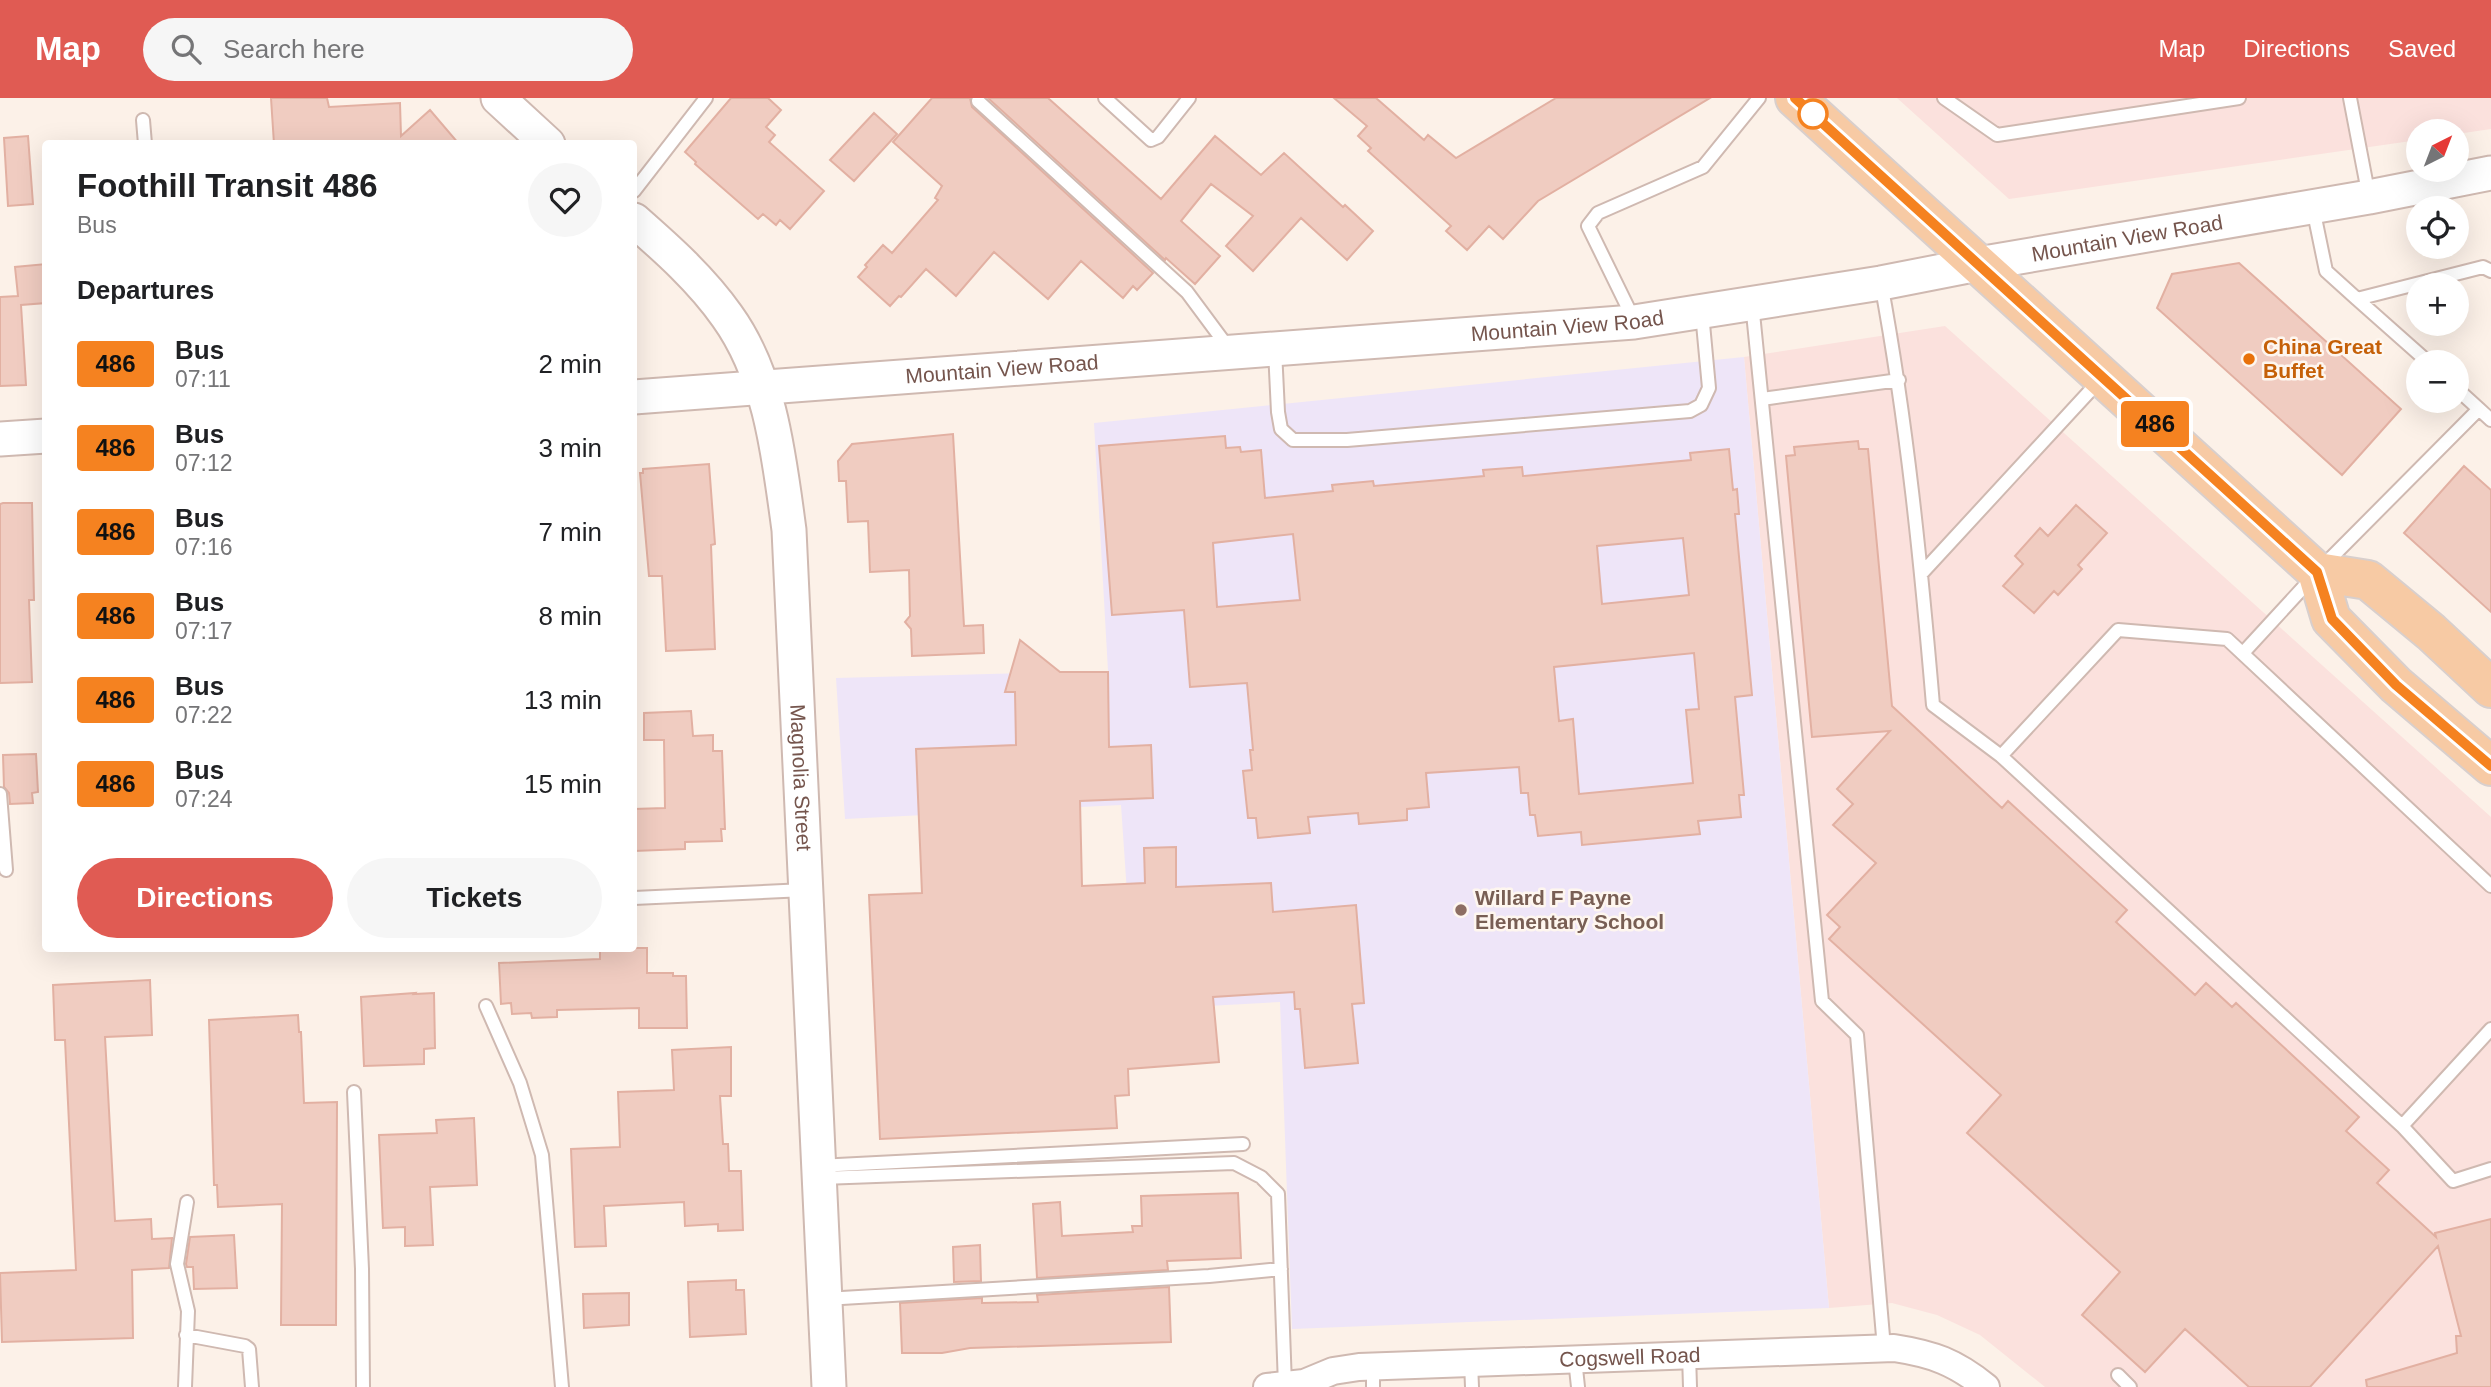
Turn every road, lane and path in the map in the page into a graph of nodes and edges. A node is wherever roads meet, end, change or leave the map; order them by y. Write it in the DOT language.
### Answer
graph roads {
  1 [pos="498,98"];
  2 [pos="706,98"];
  3 [pos="1105,98"];
  4 [pos="1189,98"];
  5 [pos="1759,98"];
  6 [pos="1944,98"];
  7 [pos="2239,98"];
  8 [pos="2350,98"];
  9 [pos="978,101"];
  10 [pos="1809,106"];
  11 [pos="144,120"];
  12 [pos="145,140"];
  13 [pos="544,140"];
  14 [pos="2491,173"];
  15 [pos="637,187"];
  16 [pos="2369,197"];
  17 [pos="2313,206"];
  18 [pos="637,223"];
  19 [pos="1978,264"];
  20 [pos="2491,271"];
  21 [pos="1881,283"];
  22 [pos="2357,299"];
  23 [pos="1752,302"];
  24 [pos="1702,310"];
  25 [pos="1634,322"];
  26 [pos="1275,349"];
  27 [pos="2414,350"];
  28 [pos="1232,353"];
  29 [pos="2102,377"];
  30 [pos="1899,380"];
  31 [pos="763,388"];
  32 [pos="637,397"];
  33 [pos="1762,398"];
  34 [pos="2469,400"];
  35 [pos="2479,409"];
  36 [pos="2491,420"];
  37 [pos="42,436"];
  38 [pos="0,439"];
  39 [pos="2317,572"];
  40 [pos="1922,573"];
  41 [pos="2243,653"];
  42 [pos="2491,688"];
  43 [pos="2001,756"];
  44 [pos="2491,766"];
  45 [pos="0,794"];
  46 [pos="6,870"];
  47 [pos="2488,879"];
  48 [pos="806,890"];
  49 [pos="637,898"];
  50 [pos="486,1006"];
  51 [pos="2491,1029"];
  52 [pos="354,1092"];
  53 [pos="2402,1126"];
  54 [pos="1243,1144"];
  55 [pos="2491,1169"];
  56 [pos="819,1172"];
  57 [pos="187,1202"];
  58 [pos="1280,1269"];
  59 [pos="825,1299"];
  60 [pos="186,1335"];
  61 [pos="1884,1348"];
  62 [pos="1689,1354"];
  63 [pos="1575,1358"];
  64 [pos="1471,1375"];
  65 [pos="2119,1375"];
  66 [pos="1373,1377"];
  67 [pos="1276,1386"];
  68 [pos="184,1387"];
  69 [pos="252,1387"];
  70 [pos="363,1387"];
  71 [pos="562,1387"];
  72 [pos="828,1387"];
  73 [pos="1578,1387"];
  74 [pos="1690,1387"];
  75 [pos="1986,1387"];
  76 [pos="2130,1387"];
  1 -- 13 [label="street"];
  2 -- 15 [label="lane"];
  3 -- 4 [label="lane"];
  5 -- 25 [label="lane"];
  6 -- 7 [label="lane"];
  8 -- 16 [label="lane"];
  9 -- 28 [label="lane"];
  10 -- 19 [label="main road"];
  11 -- 12 [label="lane"];
  14 -- 16 [label="street, Mountain View Road"];
  16 -- 17 [label="street, Mountain View Road"];
  17 -- 19 [label="street, Mountain View Road"];
  17 -- 22 [label="lane"];
  18 -- 31 [label="street, Magnolia Street"];
  19 -- 21 [label="street, Mountain View Road"];
  19 -- 29 [label="main road"];
  20 -- 22 [label="lane"];
  21 -- 23 [label="street, Mountain View Road"];
  21 -- 30 [label="lane"];
  22 -- 27 [label="lane"];
  23 -- 24 [label="street, Mountain View Road"];
  23 -- 33 [label="lane"];
  24 -- 25 [label="street, Mountain View Road"];
  24 -- 26 [label="lane"];
  25 -- 26 [label="street, Mountain View Road"];
  26 -- 28 [label="street, Mountain View Road"];
  28 -- 31 [label="street, Mountain View Road"];
  29 -- 39 [label="main road"];
  29 -- 40 [label="lane"];
  30 -- 33 [label="lane"];
  30 -- 40 [label="lane"];
  31 -- 32 [label="street, Mountain View Road"];
  31 -- 48 [label="street, Magnolia Street"];
  33 -- 61 [label="lane"];
  34 -- 35 [label="lane"];
  35 -- 36 [label="lane"];
  35 -- 39 [label="lane"];
  37 -- 38 [label="street"];
  39 -- 41 [label="lane"];
  39 -- 42 [label="main road"];
  39 -- 44 [label="main road"];
  40 -- 43 [label="lane"];
  41 -- 43 [label="lane"];
  41 -- 47 [label="lane"];
  43 -- 53 [label="lane"];
  45 -- 46 [label="lane"];
  48 -- 49 [label="lane"];
  48 -- 56 [label="street, Magnolia Street"];
  50 -- 71 [label="lane"];
  51 -- 53 [label="lane"];
  52 -- 70 [label="lane"];
  53 -- 55 [label="lane"];
  54 -- 56 [label="lane"];
  56 -- 58 [label="lane"];
  56 -- 59 [label="street, Magnolia Street"];
  57 -- 60 [label="lane"];
  58 -- 59 [label="lane"];
  58 -- 67 [label="lane"];
  59 -- 72 [label="street, Magnolia Street"];
  60 -- 68 [label="lane"];
  60 -- 69 [label="lane"];
  61 -- 62 [label="street, Cogswell Road"];
  61 -- 75 [label="street, Cogswell Road"];
  62 -- 63 [label="street, Cogswell Road"];
  62 -- 74 [label="lane"];
  63 -- 64 [label="street, Cogswell Road"];
  63 -- 73 [label="lane"];
  64 -- 66 [label="street, Cogswell Road"];
  65 -- 76 [label="lane"];
  66 -- 67 [label="street, Cogswell Road"];
}
